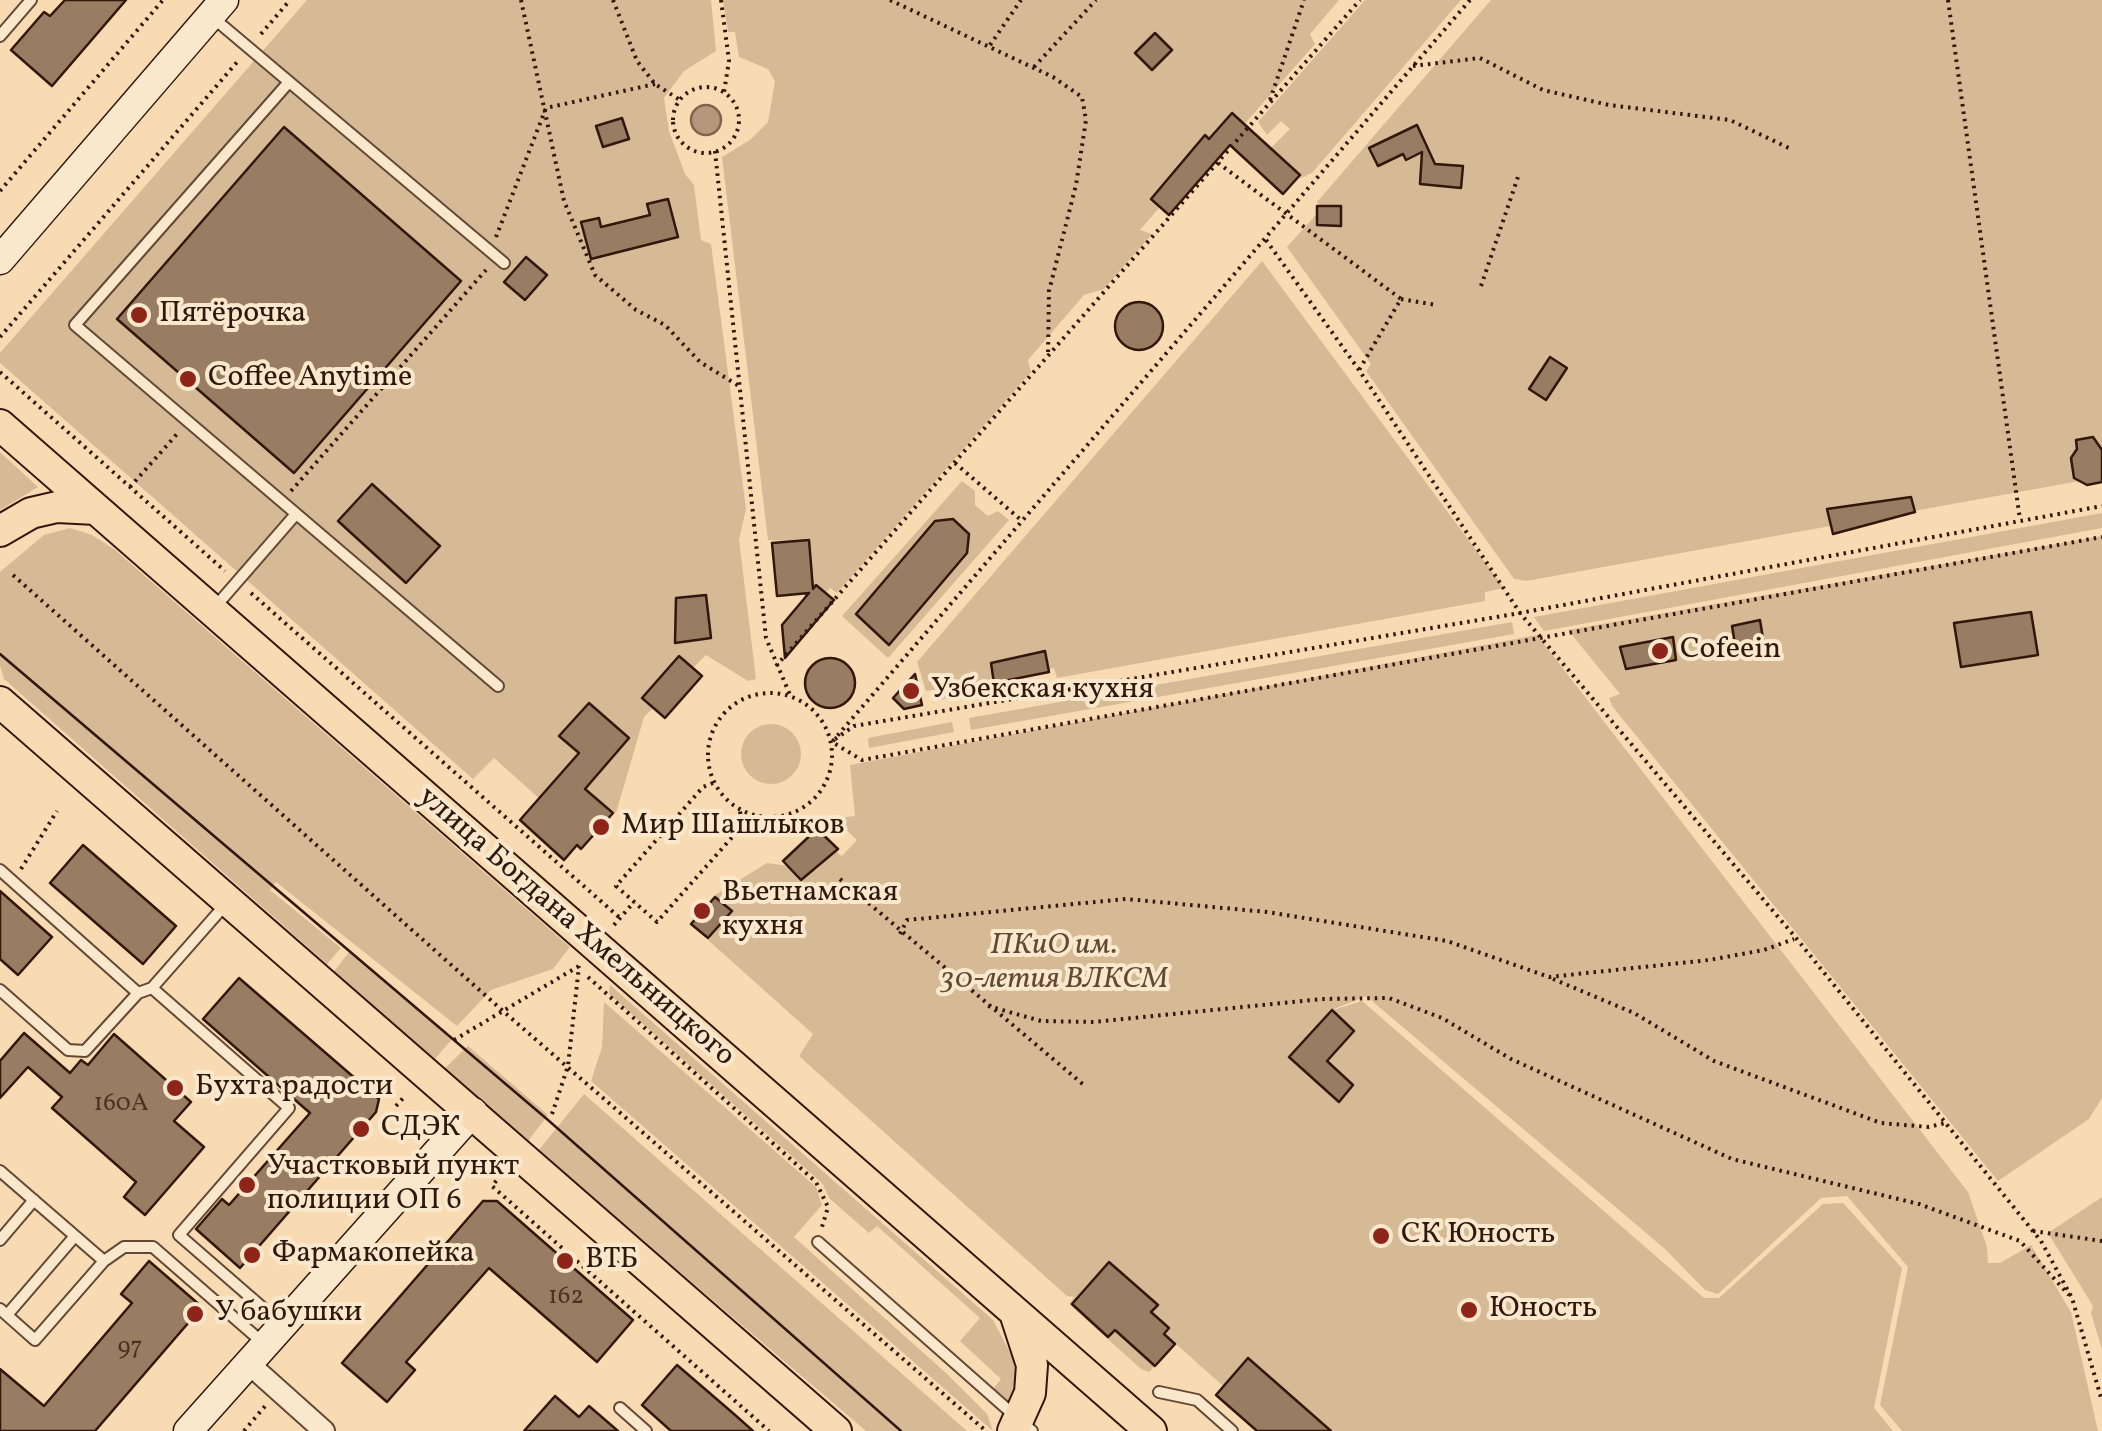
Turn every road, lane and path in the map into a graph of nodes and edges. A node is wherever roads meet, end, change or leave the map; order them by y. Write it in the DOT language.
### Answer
graph roads {
  1 [pos="31,0"];
  2 [pos="163,0"];
  3 [pos="290,0"];
  4 [pos="520,0"];
  5 [pos="614,0"];
  6 [pos="721,0"];
  7 [pos="890,0"];
  8 [pos="1020,0"];
  9 [pos="1096,0"];
  10 [pos="1304,0"];
  11 [pos="1360,0"];
  12 [pos="1470,0"];
  13 [pos="1948,0"];
  14 [pos="217,8"];
  15 [pos="0,36"];
  16 [pos="990,45"];
  17 [pos="249,48"];
  18 [pos="1413,66"];
  19 [pos="1034,67"];
  20 [pos="289,82"];
  21 [pos="655,84"];
  22 [pos="724,92"];
  23 [pos="680,100"];
  24 [pos="1268,105"];
  25 [pos="546,108"];
  26 [pos="1794,150"];
  27 [pos="715,152"];
  28 [pos="1218,162"];
  29 [pos="1519,174"];
  30 [pos="0,191"];
  31 [pos="1284,215"];
  32 [pos="1264,238"];
  33 [pos="490,252"];
  34 [pos="0,260"];
  35 [pos="504,263"];
  36 [pos="1480,286"];
  37 [pos="1401,299"];
  38 [pos="1436,306"];
  39 [pos="0,337"];
  40 [pos="1048,356"];
  41 [pos="1359,370"];
  42 [pos="0,372"];
  43 [pos="739,386"];
  44 [pos="188,422"];
  45 [pos="0,425"];
  46 [pos="955,463"];
  47 [pos="130,487"];
  48 [pos="282,502"];
  49 [pos="2102,506"];
  50 [pos="96,509"];
  51 [pos="296,514"];
  52 [pos="1021,520"];
  53 [pos="2020,520"];
  54 [pos="0,531"];
  55 [pos="2102,537"];
  56 [pos="13,576"];
  57 [pos="238,581"];
  58 [pos="212,610"];
  59 [pos="1520,613"];
  60 [pos="1544,638"];
  61 [pos="776,666"];
  62 [pos="498,686"];
  63 [pos="790,696"];
  64 [pos="0,702"];
  65 [pos="832,742"];
  66 [pos="713,783"];
  67 [pos="740,811"];
  68 [pos="57,812"];
  69 [pos="0,870"];
  70 [pos="840,879"];
  71 [pos="14,882"];
  72 [pos="228,901"];
  73 [pos="634,902"];
  74 [pos="620,918"];
  75 [pos="612,928"];
  76 [pos="900,934"];
  77 [pos="1796,938"];
  78 [pos="579,966"];
  79 [pos="1549,977"];
  80 [pos="152,988"];
  81 [pos="0,990"];
  82 [pos="138,993"];
  83 [pos="988,1006"];
  84 [pos="503,1011"];
  85 [pos="454,1040"];
  86 [pos="568,1066"];
  87 [pos="1085,1086"];
  88 [pos="405,1096"];
  89 [pos="396,1106"];
  90 [pos="474,1112"];
  91 [pos="396,1113"];
  92 [pos="552,1114"];
  93 [pos="1946,1123"];
  94 [pos="411,1127"];
  95 [pos="0,1172"];
  96 [pos="501,1175"];
  97 [pos="34,1200"];
  98 [pos="2033,1231"];
  99 [pos="75,1236"];
  100 [pos="0,1240"];
  101 [pos="2102,1241"];
  102 [pos="818,1242"];
  103 [pos="104,1260"];
  104 [pos="2072,1298"];
  105 [pos="1014,1311"];
  106 [pos="3,1312"];
  107 [pos="265,1344"];
  108 [pos="279,1390"];
  109 [pos="1159,1392"];
  110 [pos="2102,1401"];
  111 [pos="620,1408"];
  112 [pos="1021,1427"];
  113 [pos="188,1431"];
  114 [pos="244,1431"];
  115 [pos="324,1431"];
  116 [pos="646,1431"];
  117 [pos="768,1431"];
  118 [pos="836,1431"];
  119 [pos="986,1431"];
  120 [pos="1151,1431"];
  121 [pos="1232,1431"];
  1 -- 15 [label="lane"];
  2 -- 30 [label="path"];
  3 -- 17 [label="path"];
  4 -- 25 [label="path"];
  5 -- 21 [label="path"];
  6 -- 22 [label="path"];
  7 -- 16 [label="path"];
  8 -- 16 [label="path"];
  9 -- 19 [label="path"];
  10 -- 24 [label="path"];
  11 -- 24 [label="path"];
  12 -- 18 [label="path"];
  13 -- 53 [label="path"];
  14 -- 17 [label="lane"];
  14 -- 34 [label="main road"];
  16 -- 19 [label="path"];
  17 -- 20 [label="lane"];
  17 -- 39 [label="path"];
  18 -- 26 [label="path"];
  18 -- 31 [label="path"];
  19 -- 40 [label="path"];
  20 -- 33 [label="lane"];
  20 -- 44 [label="lane"];
  21 -- 23 [label="path"];
  21 -- 25 [label="path"];
  22 -- 23 [label="path"];
  22 -- 27 [label="path"];
  23 -- 27 [label="path"];
  24 -- 28 [label="path"];
  25 -- 33 [label="path"];
  25 -- 43 [label="path"];
  27 -- 43 [label="path"];
  28 -- 31 [label="path"];
  28 -- 40 [label="path"];
  29 -- 36 [label="path"];
  31 -- 32 [label="path"];
  31 -- 37 [label="path"];
  32 -- 41 [label="path"];
  32 -- 52 [label="path"];
  33 -- 35 [label="lane"];
  33 -- 48 [label="path"];
  37 -- 38 [label="path"];
  37 -- 41 [label="path"];
  40 -- 46 [label="path"];
  41 -- 59 [label="path"];
  42 -- 47 [label="path"];
  43 -- 61 [label="path"];
  44 -- 47 [label="path"];
  44 -- 48 [label="lane"];
  45 -- 50 [label="main road, улица Богдана Хмельницкого"];
  46 -- 52 [label="path"];
  46 -- 61 [label="path"];
  47 -- 57 [label="path"];
  48 -- 51 [label="lane"];
  49 -- 53 [label="path"];
  50 -- 54 [label="main road"];
  50 -- 58 [label="main road, улица Богдана Хмельницкого"];
  51 -- 57 [label="lane"];
  51 -- 62 [label="lane"];
  52 -- 65 [label="path"];
  53 -- 59 [label="path"];
  55 -- 60 [label="path"];
  56 -- 84 [label="path"];
  57 -- 58 [label="lane"];
  57 -- 74 [label="path"];
  58 -- 105 [label="main road, улица Богдана Хмельницкого"];
  59 -- 60 [label="path"];
  59 -- 65 [label="path"];
  60 -- 65 [label="path"];
  60 -- 77 [label="path"];
  61 -- 63 [label="path"];
  63 -- 65 [label="path"];
  63 -- 66 [label="path"];
  64 -- 72 [label="main road"];
  65 -- 67 [label="path"];
  66 -- 67 [label="path"];
  66 -- 73 [label="path"];
  67 -- 73 [label="path"];
  68 -- 71 [label="path"];
  69 -- 71 [label="lane"];
  70 -- 76 [label="path"];
  71 -- 82 [label="lane"];
  72 -- 80 [label="lane"];
  72 -- 90 [label="main road"];
  73 -- 74 [label="path"];
  74 -- 75 [label="path"];
  76 -- 79 [label="path"];
  76 -- 83 [label="path"];
  77 -- 79 [label="path"];
  77 -- 93 [label="path"];
  78 -- 84 [label="path"];
  78 -- 86 [label="path"];
  78 -- 102 [label="path"];
  79 -- 93 [label="path"];
  80 -- 82 [label="lane"];
  80 -- 107 [label="lane"];
  81 -- 82 [label="lane"];
  83 -- 87 [label="path"];
  83 -- 104 [label="path"];
  84 -- 85 [label="path"];
  84 -- 86 [label="path"];
  86 -- 92 [label="path"];
  86 -- 119 [label="path"];
  88 -- 89 [label="path"];
  90 -- 107 [label="main road"];
  90 -- 118 [label="main road"];
  91 -- 94 [label="path"];
  93 -- 98 [label="path"];
  95 -- 97 [label="lane"];
  96 -- 117 [label="path"];
  97 -- 99 [label="lane"];
  97 -- 100 [label="lane"];
  98 -- 101 [label="path"];
  98 -- 104 [label="path"];
  99 -- 103 [label="lane"];
  99 -- 106 [label="lane"];
  102 -- 112 [label="lane"];
  103 -- 106 [label="lane"];
  103 -- 107 [label="lane"];
  104 -- 110 [label="path"];
  105 -- 112 [label="main road"];
  105 -- 120 [label="main road, улица Богдана Хмельницкого"];
  107 -- 108 [label="street"];
  107 -- 113 [label="main road"];
  108 -- 114 [label="path"];
  108 -- 115 [label="street"];
  109 -- 121 [label="lane"];
  111 -- 116 [label="lane"];
}
